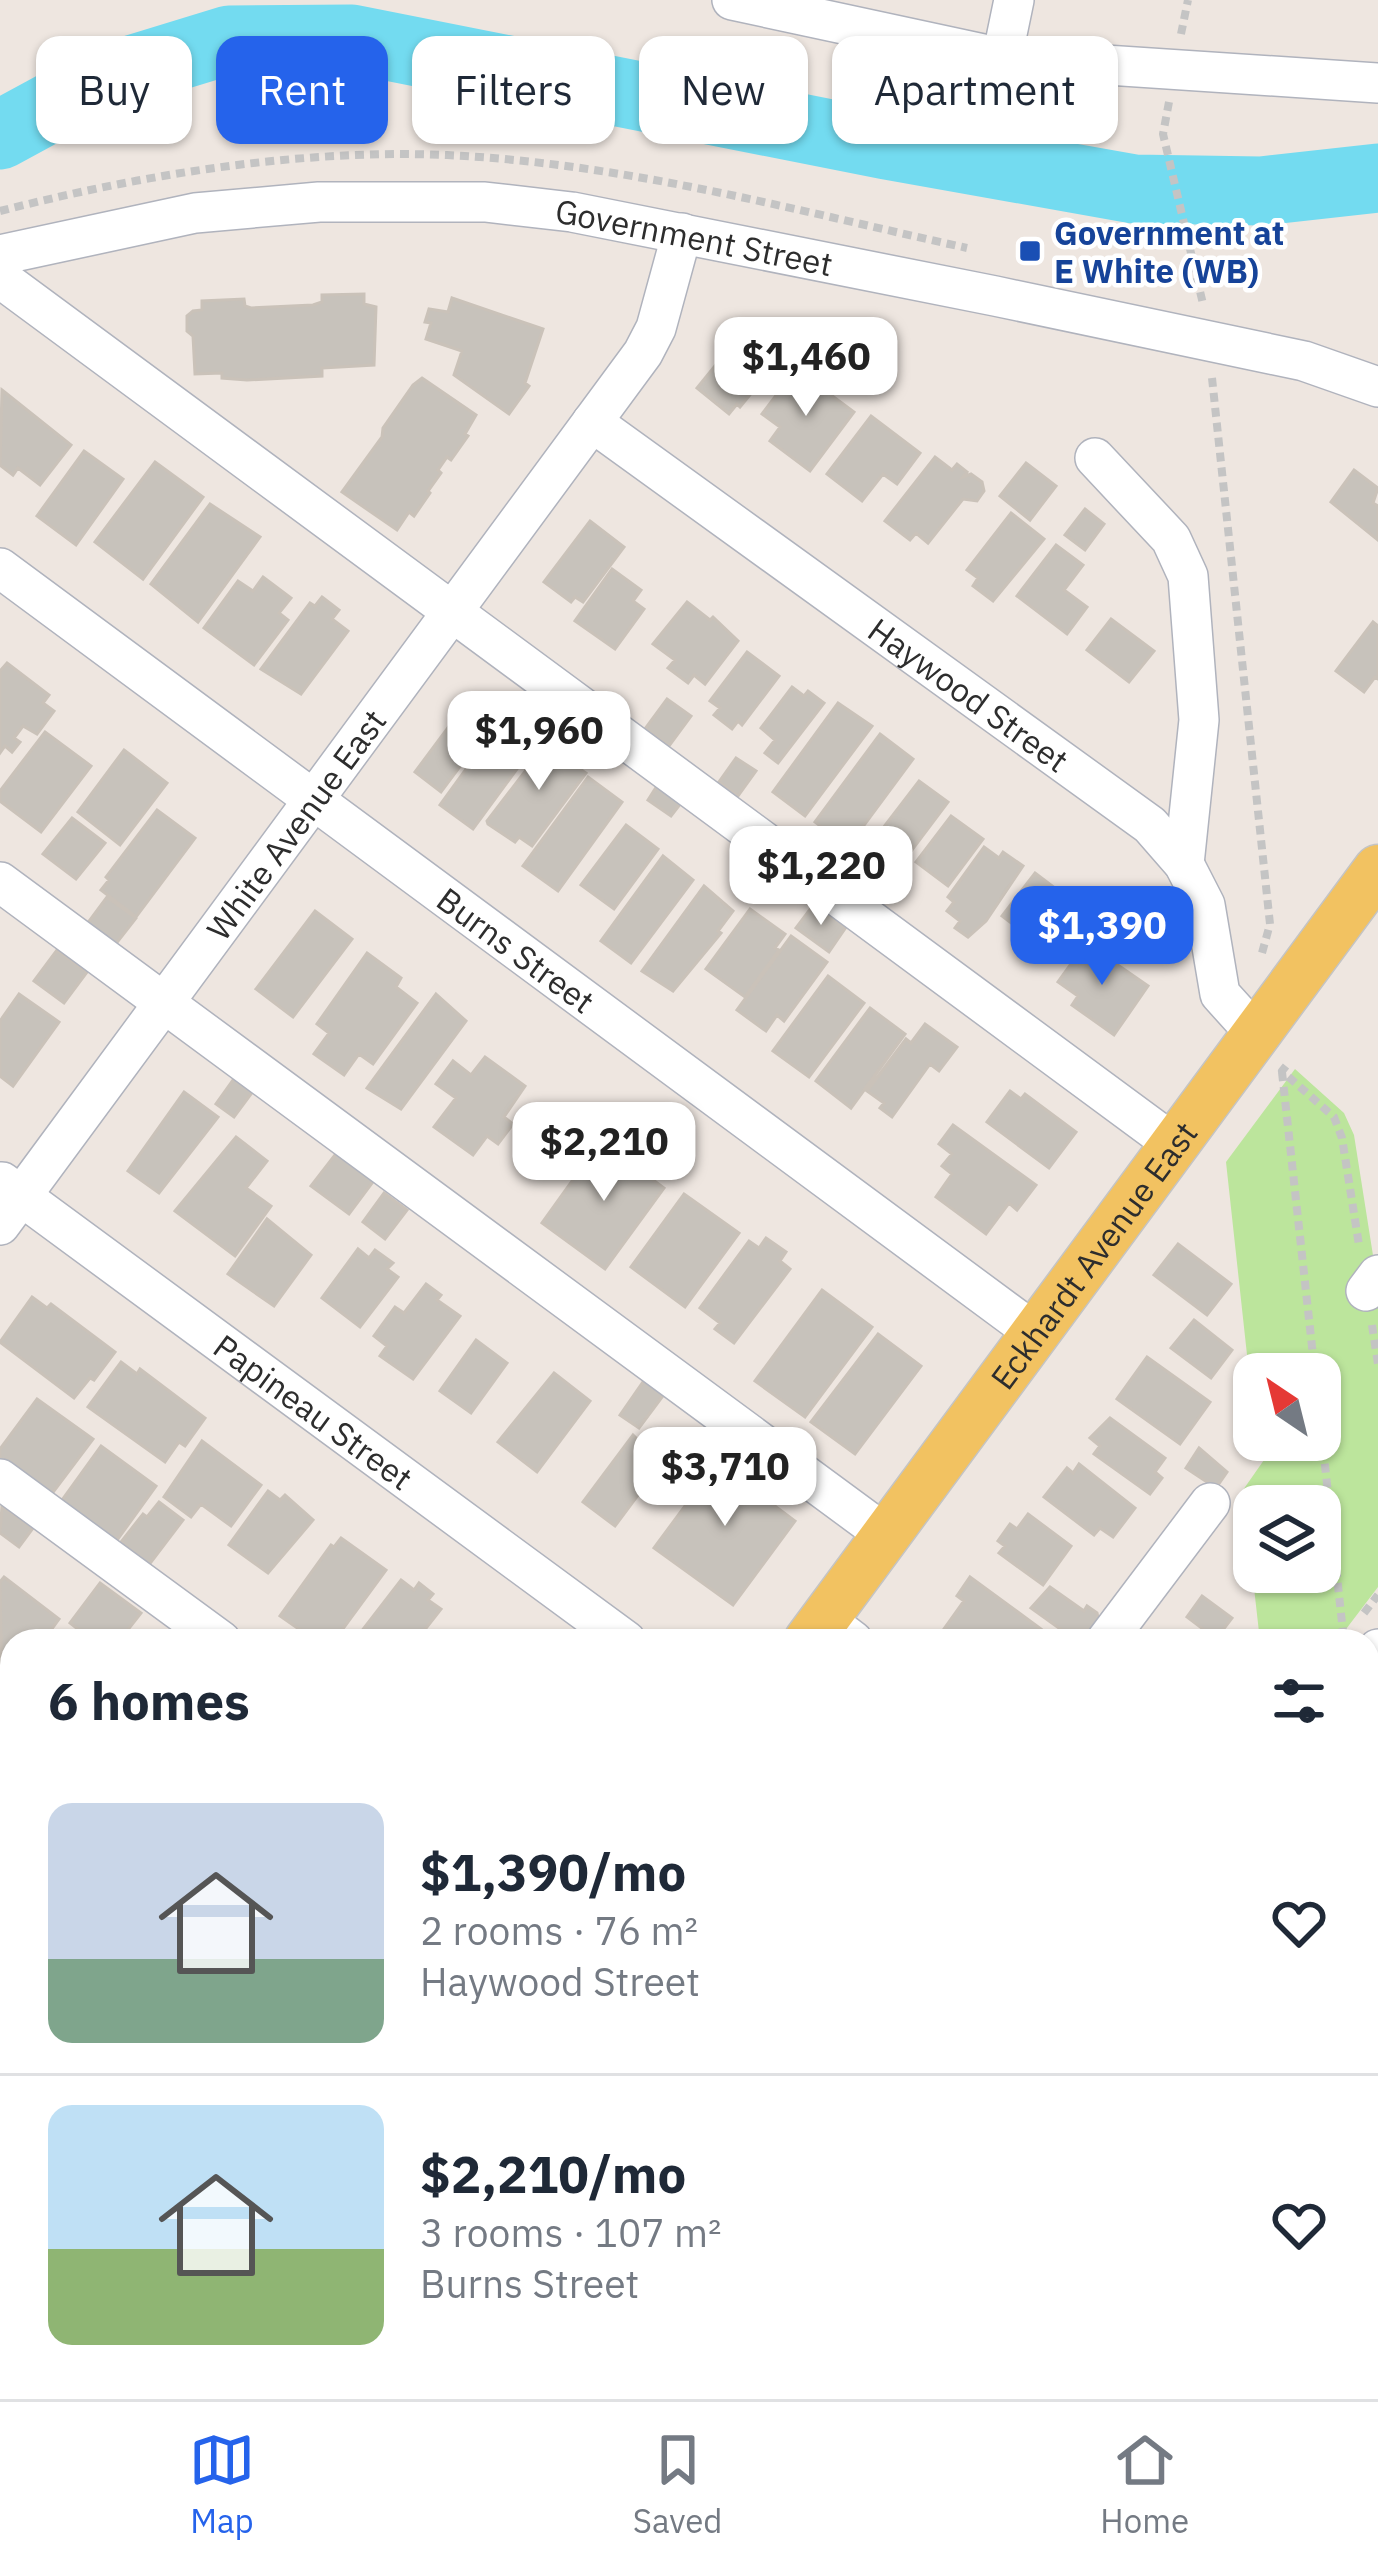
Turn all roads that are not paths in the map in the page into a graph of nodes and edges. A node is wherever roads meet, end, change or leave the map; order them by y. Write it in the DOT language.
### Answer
graph roads {
  1 [pos="732,0"];
  2 [pos="1014,0"];
  3 [pos="900,36"];
  4 [pos="1007,36"];
  5 [pos="1118,66"];
  6 [pos="1378,83"];
  7 [pos="682,233"];
  8 [pos="0,255"];
  9 [pos="0,278"];
  10 [pos="1378,387"];
  11 [pos="592,422"];
  12 [pos="1094,458"];
  13 [pos="0,568"];
  14 [pos="452,612"];
  15 [pos="314,800"];
  16 [pos="1184,864"];
  17 [pos="1378,869"];
  18 [pos="0,882"];
  19 [pos="164,1002"];
  20 [pos="1277,1054"];
  21 [pos="1174,1145"];
  22 [pos="7,1201"];
  23 [pos="1035,1333"];
  24 [pos="0,1479"];
  25 [pos="1210,1503"];
  26 [pos="886,1535"];
  27 [pos="205,1629"];
  28 [pos="609,1629"];
  29 [pos="831,1629"];
  30 [pos="1115,1629"];
  1 -- 3 [label="street"];
  2 -- 4 [label="street"];
  5 -- 6 [label="street"];
  7 -- 8 [label="street, Government Street"];
  7 -- 10 [label="street, Government Street"];
  7 -- 11 [label="street, White Avenue East"];
  9 -- 14 [label="street"];
  11 -- 14 [label="street, White Avenue East"];
  11 -- 16 [label="street, Haywood Street"];
  12 -- 16 [label="street"];
  13 -- 15 [label="street, Burns Street"];
  14 -- 15 [label="street, White Avenue East"];
  14 -- 21 [label="street"];
  15 -- 19 [label="street, White Avenue East"];
  15 -- 23 [label="street, Burns Street"];
  16 -- 20 [label="street, Haywood Street"];
  17 -- 20 [label="main road, Eckhardt Avenue East"];
  18 -- 19 [label="street"];
  19 -- 22 [label="street, White Avenue East"];
  19 -- 26 [label="street"];
  20 -- 21 [label="main road, Eckhardt Avenue East"];
  21 -- 23 [label="main road, Eckhardt Avenue East"];
  22 -- 28 [label="street, Papineau Street"];
  23 -- 26 [label="main road, Eckhardt Avenue East"];
  24 -- 27 [label="street"];
  25 -- 30 [label="street"];
  26 -- 29 [label="main road, Eckhardt Avenue East"];
}
